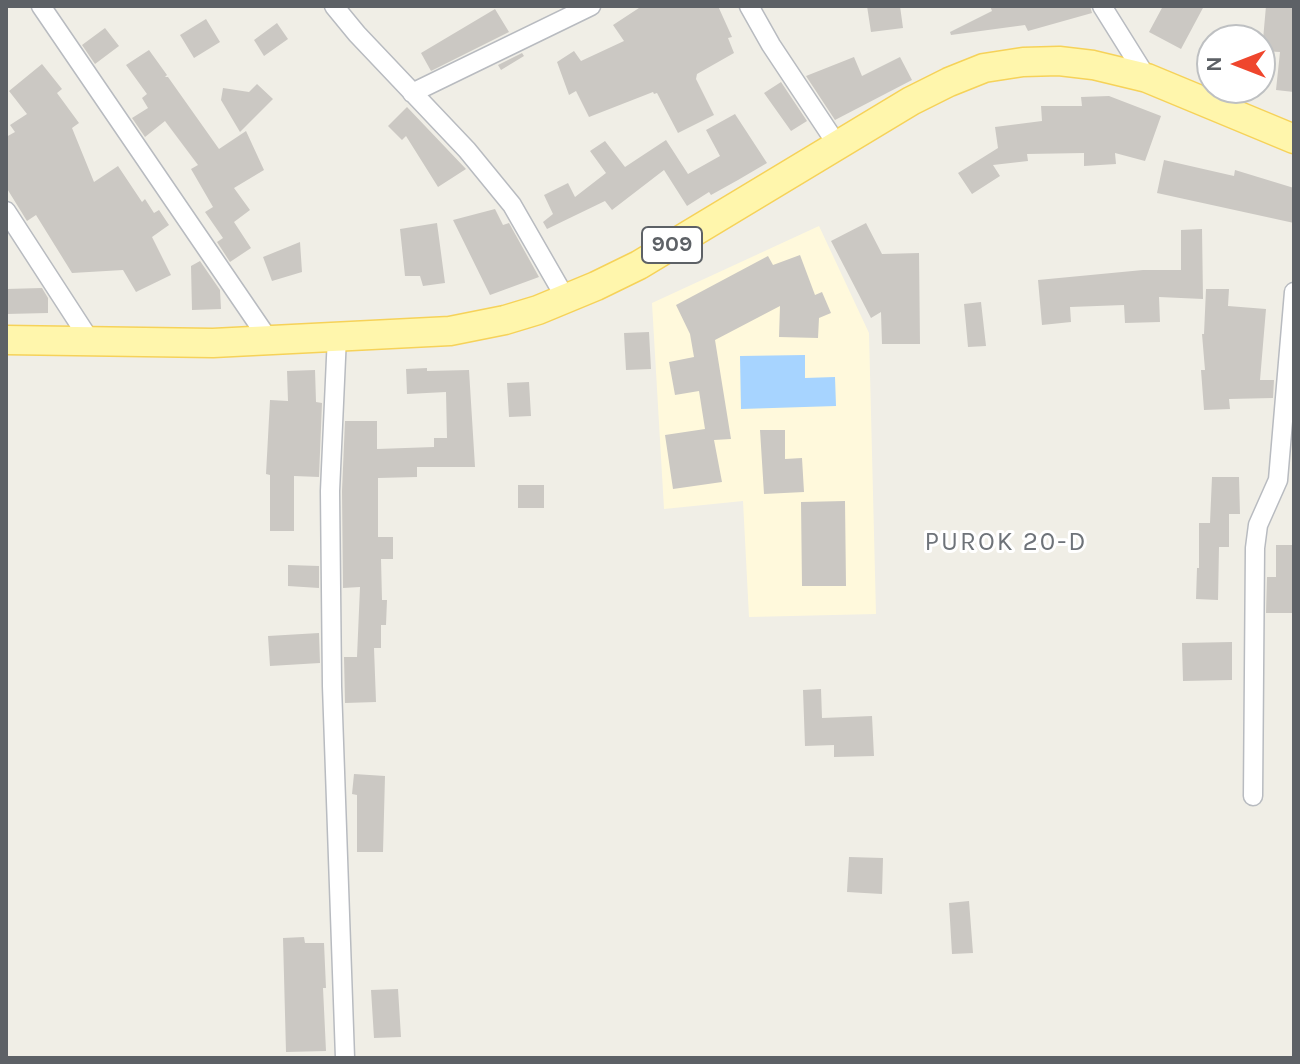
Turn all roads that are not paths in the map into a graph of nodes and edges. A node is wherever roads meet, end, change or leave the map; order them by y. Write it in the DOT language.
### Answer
graph roads {
  1 [pos="41,6"];
  2 [pos="334,6"];
  3 [pos="591,6"];
  4 [pos="749,6"];
  5 [pos="1106,8"];
  6 [pos="1147,78"];
  7 [pos="412,93"];
  8 [pos="1294,139"];
  9 [pos="838,146"];
  10 [pos="6,211"];
  11 [pos="1294,292"];
  12 [pos="566,299"];
  13 [pos="337,336"];
  14 [pos="6,340"];
  15 [pos="269,340"];
  16 [pos="91,342"];
  17 [pos="1253,796"];
  18 [pos="345,1058"];
  1 -- 15 [label="street"];
  2 -- 7 [label="street"];
  3 -- 7 [label="street"];
  4 -- 9 [label="street"];
  5 -- 6 [label="street"];
  6 -- 8 [label="main road, 909"];
  6 -- 9 [label="main road, 909"];
  7 -- 12 [label="street"];
  9 -- 12 [label="main road, 909"];
  10 -- 16 [label="street"];
  11 -- 17 [label="street"];
  12 -- 13 [label="main road, 909"];
  13 -- 15 [label="main road, 909"];
  13 -- 18 [label="street"];
  14 -- 16 [label="main road, 909"];
  15 -- 16 [label="main road, 909"];
}
